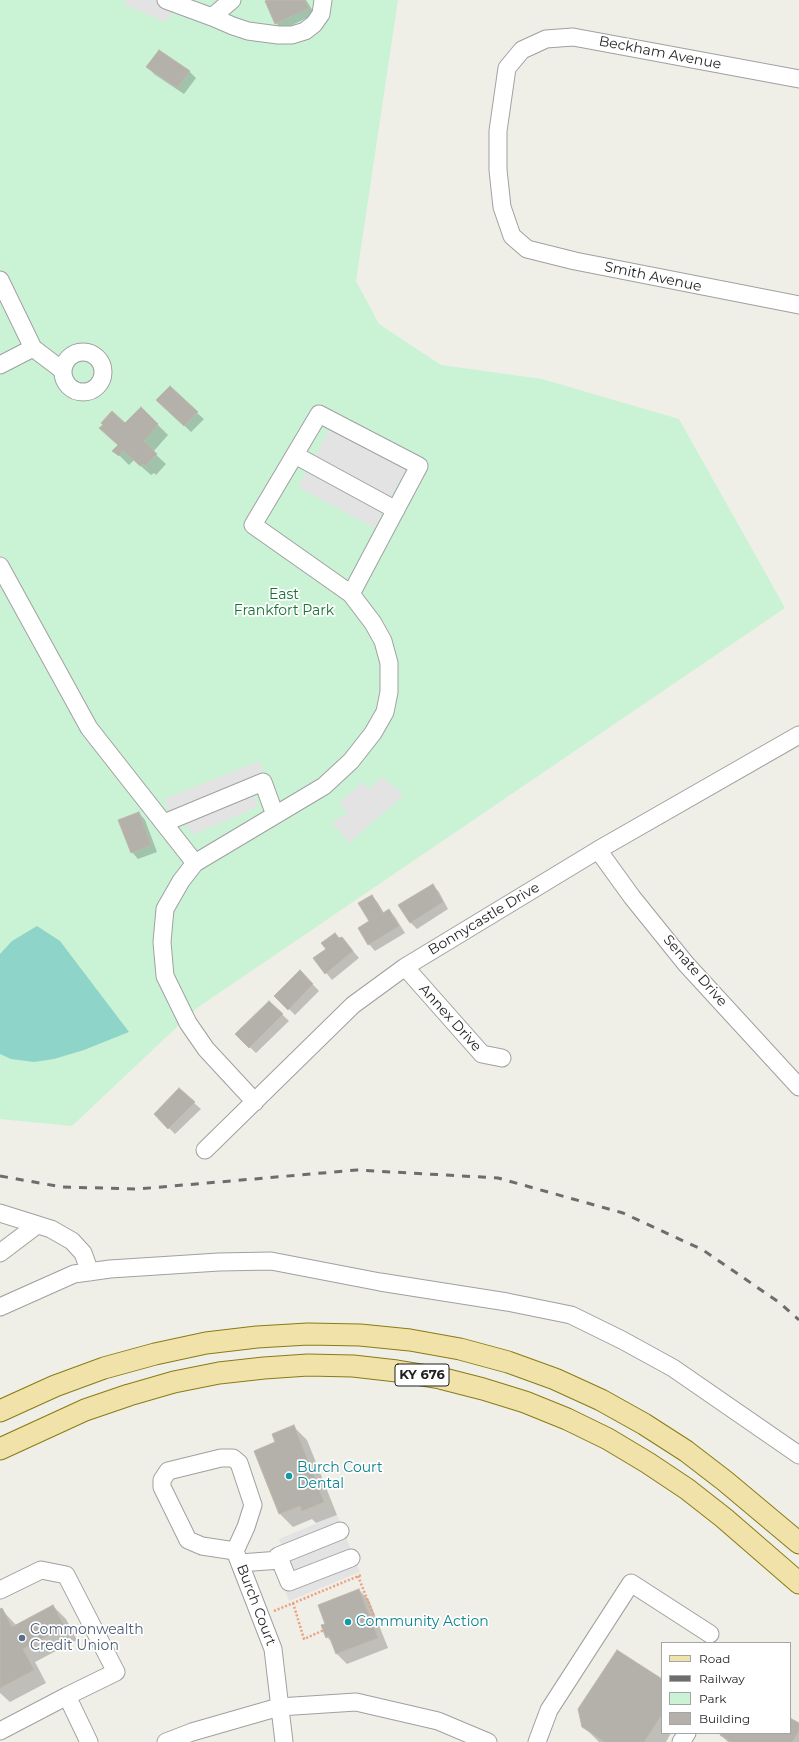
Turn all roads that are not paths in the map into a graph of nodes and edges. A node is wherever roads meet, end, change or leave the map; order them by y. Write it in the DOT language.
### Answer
graph roads {
  1 [pos="166,0"];
  2 [pos="232,0"];
  3 [pos="323,0"];
  4 [pos="212,17"];
  5 [pos="799,79"];
  6 [pos="512,236"];
  7 [pos="0,280"];
  8 [pos="799,305"];
  9 [pos="33,348"];
  10 [pos="0,365"];
  11 [pos="62,370"];
  12 [pos="295,455"];
  13 [pos="396,510"];
  14 [pos="0,566"];
  15 [pos="352,594"];
  16 [pos="799,735"];
  17 [pos="275,815"];
  18 [pos="164,823"];
  19 [pos="598,850"];
  20 [pos="195,863"];
  21 [pos="405,967"];
  22 [pos="502,1058"];
  23 [pos="799,1087"];
  24 [pos="255,1102"];
  25 [pos="205,1150"];
  26 [pos="0,1213"];
  27 [pos="37,1225"];
  28 [pos="0,1253"];
  29 [pos="90,1272"];
  30 [pos="0,1307"];
  31 [pos="0,1411"];
  32 [pos="0,1449"];
  33 [pos="799,1455"];
  34 [pos="340,1531"];
  35 [pos="799,1543"];
  36 [pos="238,1557"];
  37 [pos="350,1558"];
  38 [pos="280,1560"];
  39 [pos="799,1583"];
  40 [pos="0,1590"];
  41 [pos="710,1634"];
  42 [pos="68,1696"];
  43 [pos="279,1707"];
  44 [pos="0,1731"];
  45 [pos="89,1742"];
  46 [pos="166,1742"];
  47 [pos="284,1742"];
  48 [pos="488,1742"];
  49 [pos="537,1742"];
  1 -- 4 [label="street"];
  2 -- 4 [label="street"];
  3 -- 4 [label="street"];
  5 -- 6 [label="street, Beckham Avenue"];
  6 -- 8 [label="street, Smith Avenue"];
  7 -- 9 [label="street"];
  9 -- 10 [label="street"];
  9 -- 11 [label="street"];
  12 -- 13 [label="street"];
  12 -- 13 [label="street"];
  12 -- 15 [label="street"];
  13 -- 15 [label="street"];
  14 -- 18 [label="street"];
  15 -- 17 [label="street"];
  16 -- 19 [label="street, Bonnycastle Drive"];
  17 -- 18 [label="street"];
  17 -- 20 [label="street"];
  18 -- 20 [label="street"];
  19 -- 21 [label="street, Bonnycastle Drive"];
  19 -- 23 [label="street, Senate Drive"];
  20 -- 24 [label="street"];
  21 -- 22 [label="street, Annex Drive"];
  21 -- 24 [label="street, Bonnycastle Drive"];
  24 -- 25 [label="street, Bonnycastle Drive"];
  26 -- 27 [label="street"];
  27 -- 28 [label="street"];
  27 -- 29 [label="street"];
  29 -- 30 [label="street"];
  29 -- 33 [label="street"];
  31 -- 35 [label="main road, KY 676"];
  32 -- 39 [label="main road, KY 676"];
  34 -- 38 [label="street"];
  36 -- 36 [label="street"];
  36 -- 38 [label="street"];
  36 -- 43 [label="street, Burch Court"];
  37 -- 38 [label="street"];
  40 -- 42 [label="street"];
  41 -- 49 [label="street"];
  42 -- 44 [label="street"];
  42 -- 45 [label="street"];
  43 -- 46 [label="street"];
  43 -- 47 [label="street, Burch Court"];
  43 -- 48 [label="street"];
}
